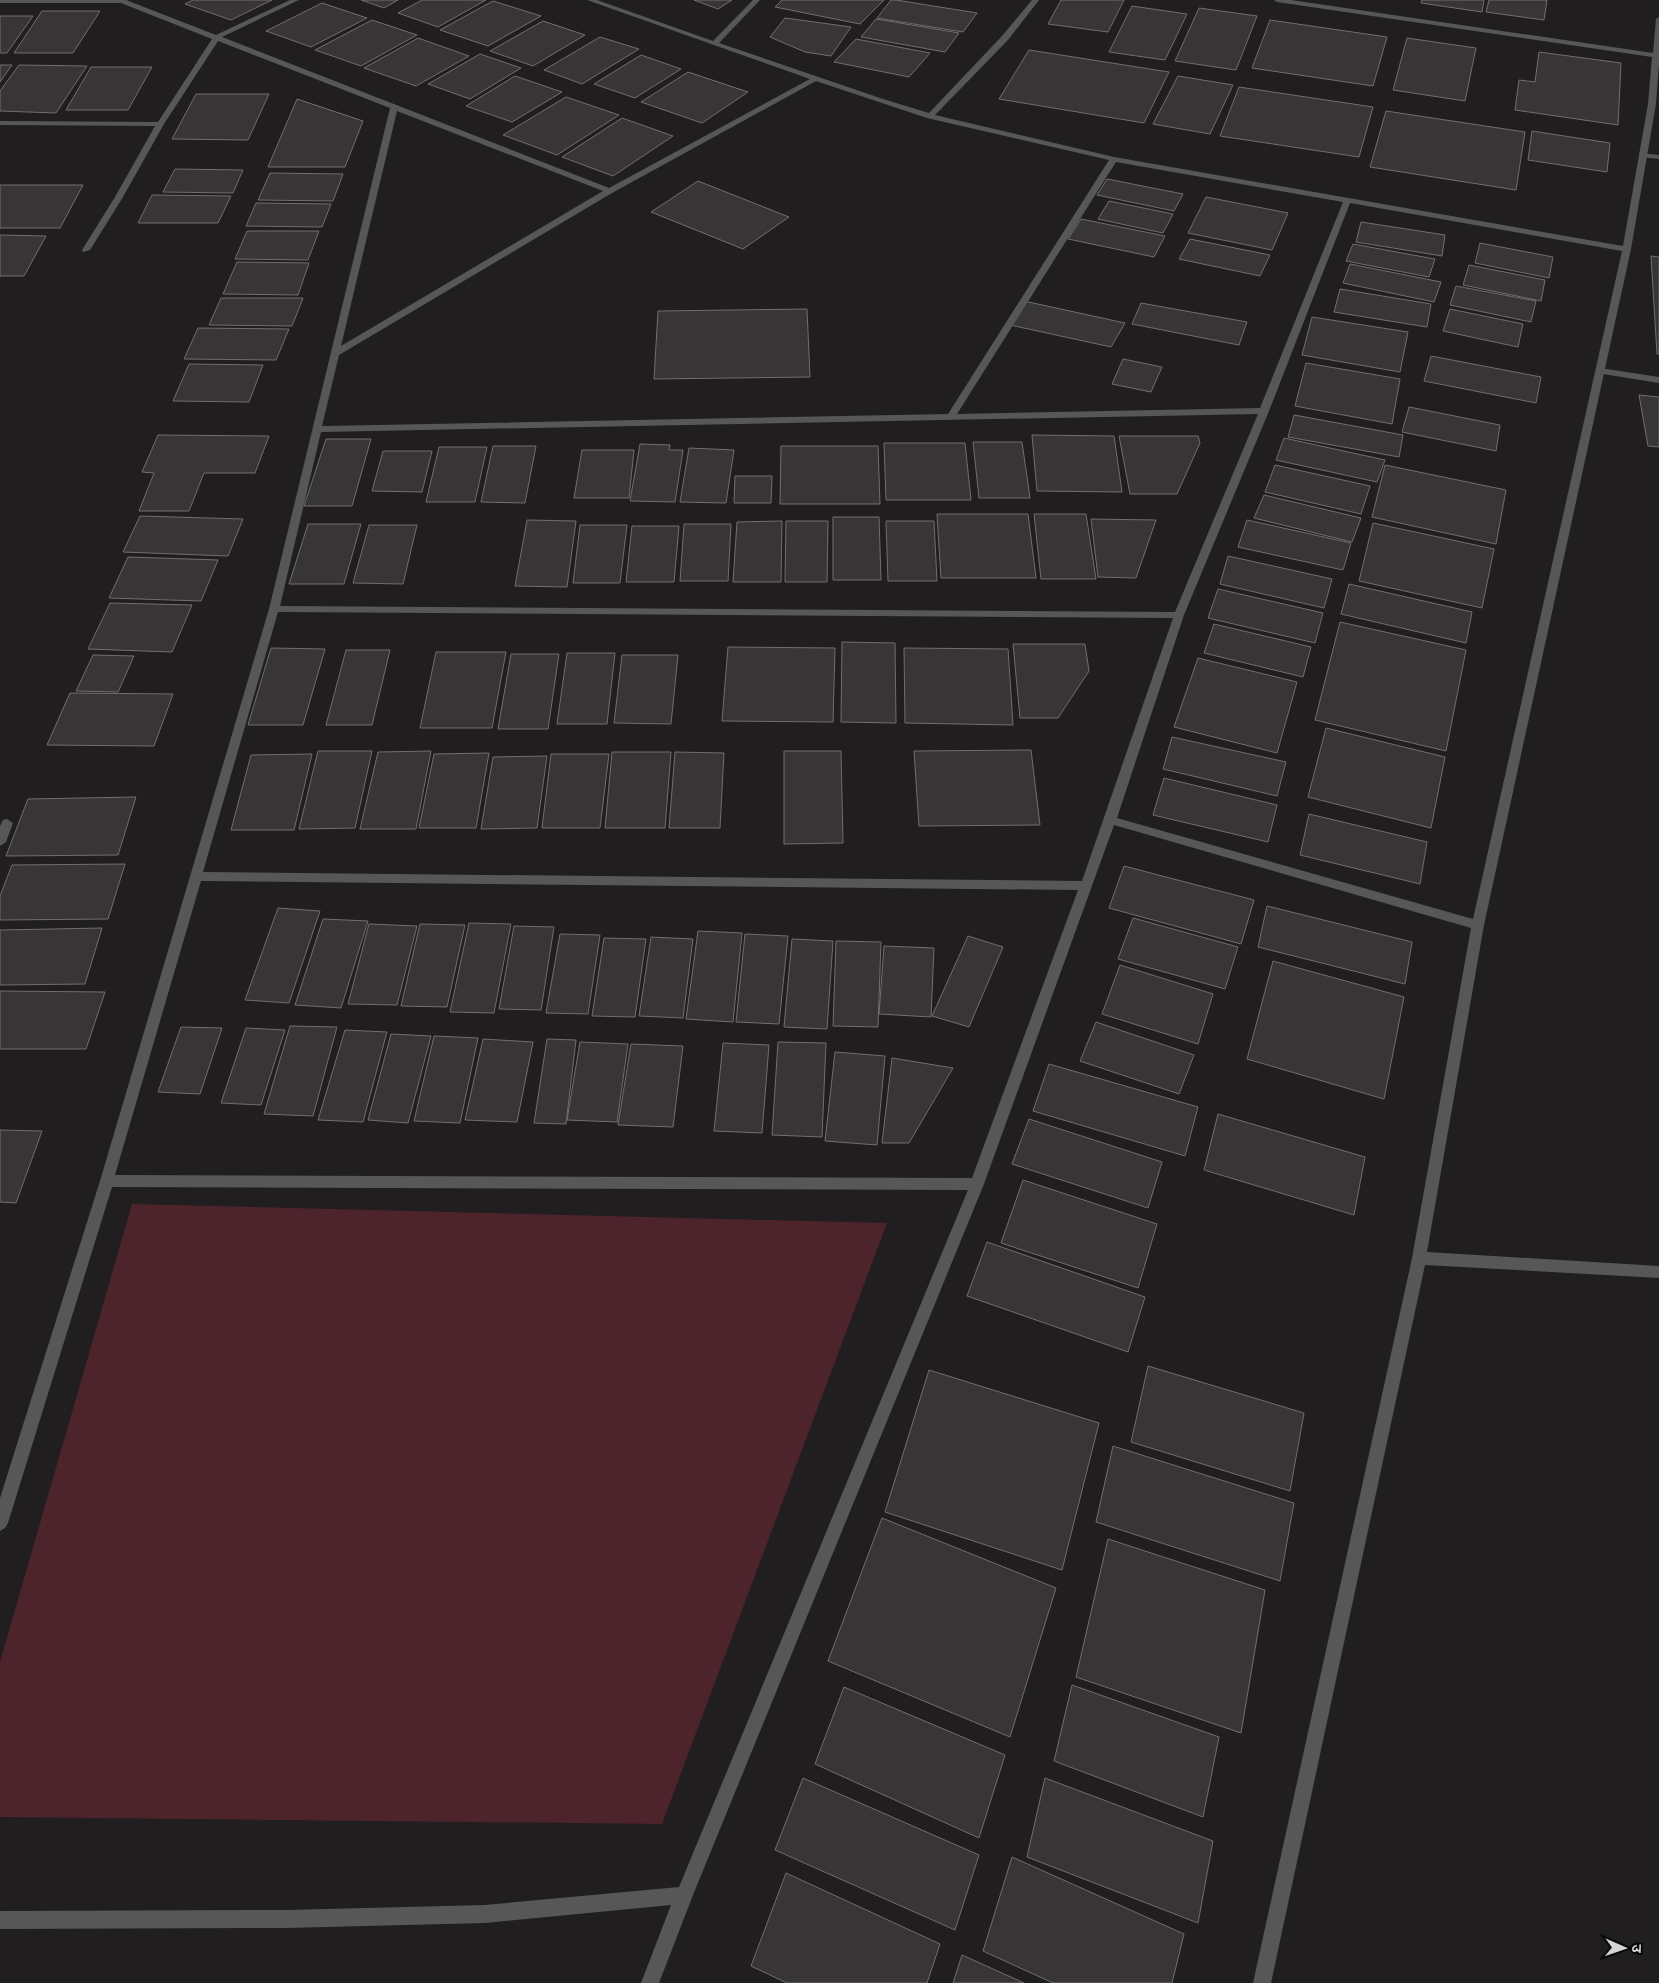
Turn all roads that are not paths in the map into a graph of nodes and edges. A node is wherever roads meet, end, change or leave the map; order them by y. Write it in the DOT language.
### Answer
graph roads {
  1 [pos="120,0"];
  2 [pos="296,0"];
  3 [pos="590,0"];
  4 [pos="757,0"];
  5 [pos="1036,0"];
  6 [pos="1277,0"];
  7 [pos="0,1"];
  8 [pos="1659,19"];
  9 [pos="217,37"];
  10 [pos="715,43"];
  11 [pos="1655,55"];
  12 [pos="817,78"];
  13 [pos="394,107"];
  14 [pos="930,116"];
  15 [pos="0,123"];
  16 [pos="160,124"];
  17 [pos="1643,154"];
  18 [pos="1659,157"];
  19 [pos="1114,159"];
  20 [pos="609,192"];
  21 [pos="1348,199"];
  22 [pos="1627,249"];
  23 [pos="86,250"];
  24 [pos="336,353"];
  25 [pos="1600,371"];
  26 [pos="1659,380"];
  27 [pos="1264,410"];
  28 [pos="952,415"];
  29 [pos="316,429"];
  30 [pos="274,609"];
  31 [pos="1178,615"];
  32 [pos="1110,820"];
  33 [pos="8,823"];
  34 [pos="0,842"];
  35 [pos="195,876"];
  36 [pos="1084,886"];
  37 [pos="1478,925"];
  38 [pos="107,1181"];
  39 [pos="977,1184"];
  40 [pos="1419,1258"];
  41 [pos="1659,1272"];
  42 [pos="0,1523"];
  43 [pos="684,1895"];
  44 [pos="0,1920"];
  45 [pos="650,1983"];
  46 [pos="1262,1983"];
  1 -- 7 [label="street"];
  1 -- 9 [label="street"];
  2 -- 9 [label="street"];
  3 -- 10 [label="street"];
  4 -- 10 [label="street"];
  5 -- 14 [label="street"];
  6 -- 11 [label="street"];
  8 -- 11 [label="street"];
  9 -- 13 [label="street"];
  9 -- 16 [label="street"];
  10 -- 12 [label="street"];
  11 -- 17 [label="street"];
  12 -- 14 [label="street"];
  12 -- 20 [label="street"];
  13 -- 20 [label="street"];
  13 -- 24 [label="street"];
  14 -- 19 [label="street"];
  15 -- 16 [label="street"];
  16 -- 23 [label="street"];
  17 -- 18 [label="street"];
  17 -- 22 [label="street"];
  19 -- 21 [label="street"];
  19 -- 28 [label="street"];
  20 -- 24 [label="street"];
  21 -- 22 [label="street"];
  21 -- 27 [label="street"];
  22 -- 25 [label="street"];
  24 -- 29 [label="street"];
  25 -- 26 [label="street"];
  25 -- 37 [label="street"];
  27 -- 28 [label="street"];
  27 -- 31 [label="street"];
  28 -- 29 [label="street"];
  29 -- 30 [label="street"];
  30 -- 31 [label="street"];
  30 -- 35 [label="street"];
  31 -- 32 [label="street"];
  32 -- 36 [label="street"];
  32 -- 37 [label="street"];
  33 -- 34 [label="street"];
  35 -- 36 [label="street"];
  35 -- 38 [label="street"];
  36 -- 39 [label="street"];
  37 -- 40 [label="street"];
  38 -- 39 [label="street"];
  38 -- 42 [label="street"];
  39 -- 43 [label="street"];
  40 -- 41 [label="street"];
  40 -- 46 [label="street"];
  43 -- 44 [label="street"];
  43 -- 45 [label="street"];
}
